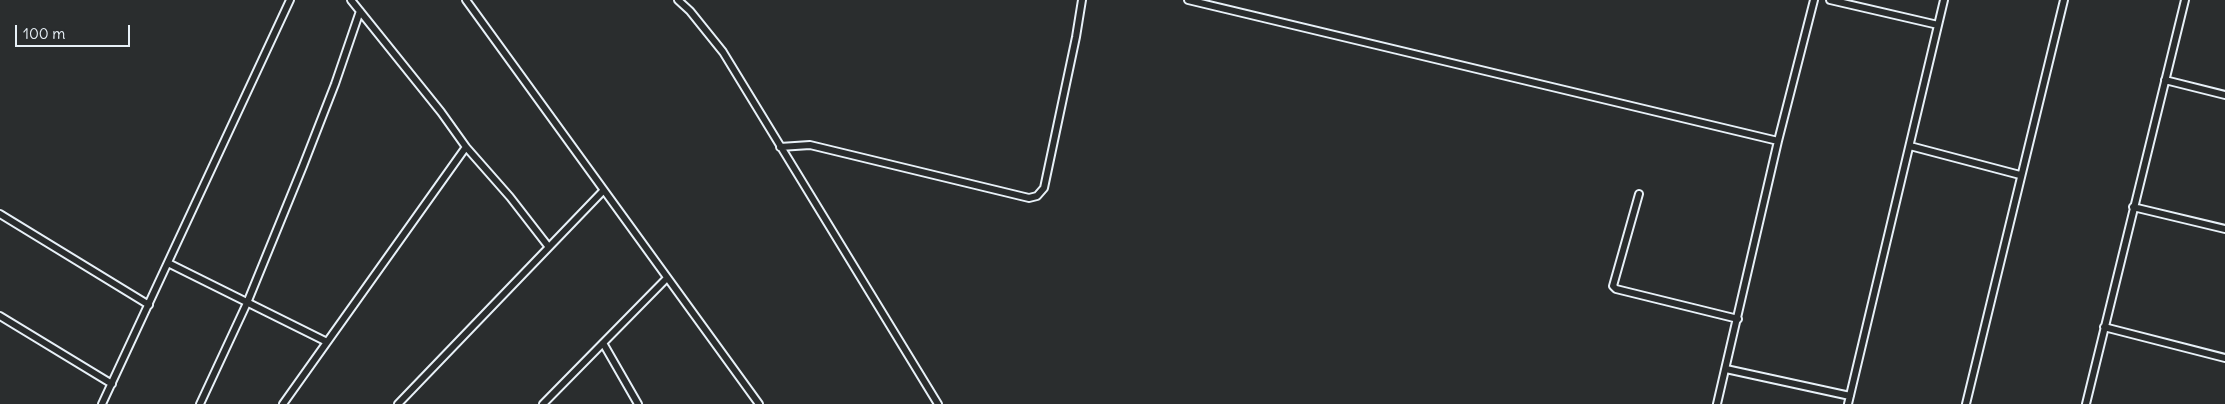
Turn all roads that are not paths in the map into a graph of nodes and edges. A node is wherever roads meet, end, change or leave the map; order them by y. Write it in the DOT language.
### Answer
graph roads {
  1 [pos="290,0"];
  2 [pos="351,0"];
  3 [pos="466,0"];
  4 [pos="678,0"];
  5 [pos="1082,0"];
  6 [pos="1188,0"];
  7 [pos="1814,0"];
  8 [pos="1830,0"];
  9 [pos="1944,0"];
  10 [pos="2064,0"];
  11 [pos="2185,0"];
  12 [pos="360,11"];
  13 [pos="1938,25"];
  14 [pos="2165,80"];
  15 [pos="2225,95"];
  16 [pos="1778,142"];
  17 [pos="1910,146"];
  18 [pos="466,147"];
  19 [pos="780,147"];
  20 [pos="2020,174"];
  21 [pos="603,192"];
  22 [pos="1639,194"];
  23 [pos="2133,207"];
  24 [pos="0,214"];
  25 [pos="2225,229"];
  26 [pos="548,246"];
  27 [pos="168,263"];
  28 [pos="667,278"];
  29 [pos="247,303"];
  30 [pos="149,305"];
  31 [pos="0,316"];
  32 [pos="1738,319"];
  33 [pos="2104,327"];
  34 [pos="327,342"];
  35 [pos="603,343"];
  36 [pos="2225,358"];
  37 [pos="1726,369"];
  38 [pos="112,384"];
  39 [pos="1850,396"];
  40 [pos="102,404"];
  41 [pos="200,404"];
  42 [pos="283,404"];
  43 [pos="398,404"];
  44 [pos="544,404"];
  45 [pos="638,404"];
  46 [pos="759,404"];
  47 [pos="938,404"];
  48 [pos="1717,404"];
  49 [pos="1848,404"];
  50 [pos="1966,404"];
  51 [pos="2086,404"];
  1 -- 27 [label="street"];
  2 -- 12 [label="street"];
  3 -- 21 [label="street"];
  4 -- 19 [label="street"];
  5 -- 19 [label="street"];
  6 -- 16 [label="street"];
  7 -- 16 [label="street"];
  8 -- 13 [label="street"];
  9 -- 13 [label="street"];
  10 -- 20 [label="street"];
  11 -- 14 [label="street"];
  12 -- 18 [label="street"];
  12 -- 29 [label="street"];
  13 -- 17 [label="street"];
  14 -- 15 [label="street"];
  14 -- 23 [label="street"];
  16 -- 32 [label="street"];
  17 -- 20 [label="street"];
  17 -- 39 [label="street"];
  18 -- 26 [label="street"];
  18 -- 34 [label="street"];
  19 -- 47 [label="street"];
  20 -- 50 [label="street"];
  21 -- 26 [label="street"];
  21 -- 28 [label="street"];
  22 -- 32 [label="street"];
  23 -- 25 [label="street"];
  23 -- 33 [label="street"];
  24 -- 30 [label="street"];
  26 -- 43 [label="street"];
  27 -- 29 [label="street"];
  27 -- 30 [label="street"];
  28 -- 35 [label="street"];
  28 -- 46 [label="street"];
  29 -- 34 [label="street"];
  29 -- 41 [label="street"];
  30 -- 38 [label="street"];
  31 -- 38 [label="street"];
  32 -- 37 [label="street"];
  33 -- 36 [label="street"];
  33 -- 51 [label="street"];
  34 -- 42 [label="street"];
  35 -- 44 [label="street"];
  35 -- 45 [label="street"];
  37 -- 39 [label="street"];
  37 -- 48 [label="street"];
  38 -- 40 [label="street"];
  39 -- 49 [label="street"];
}
